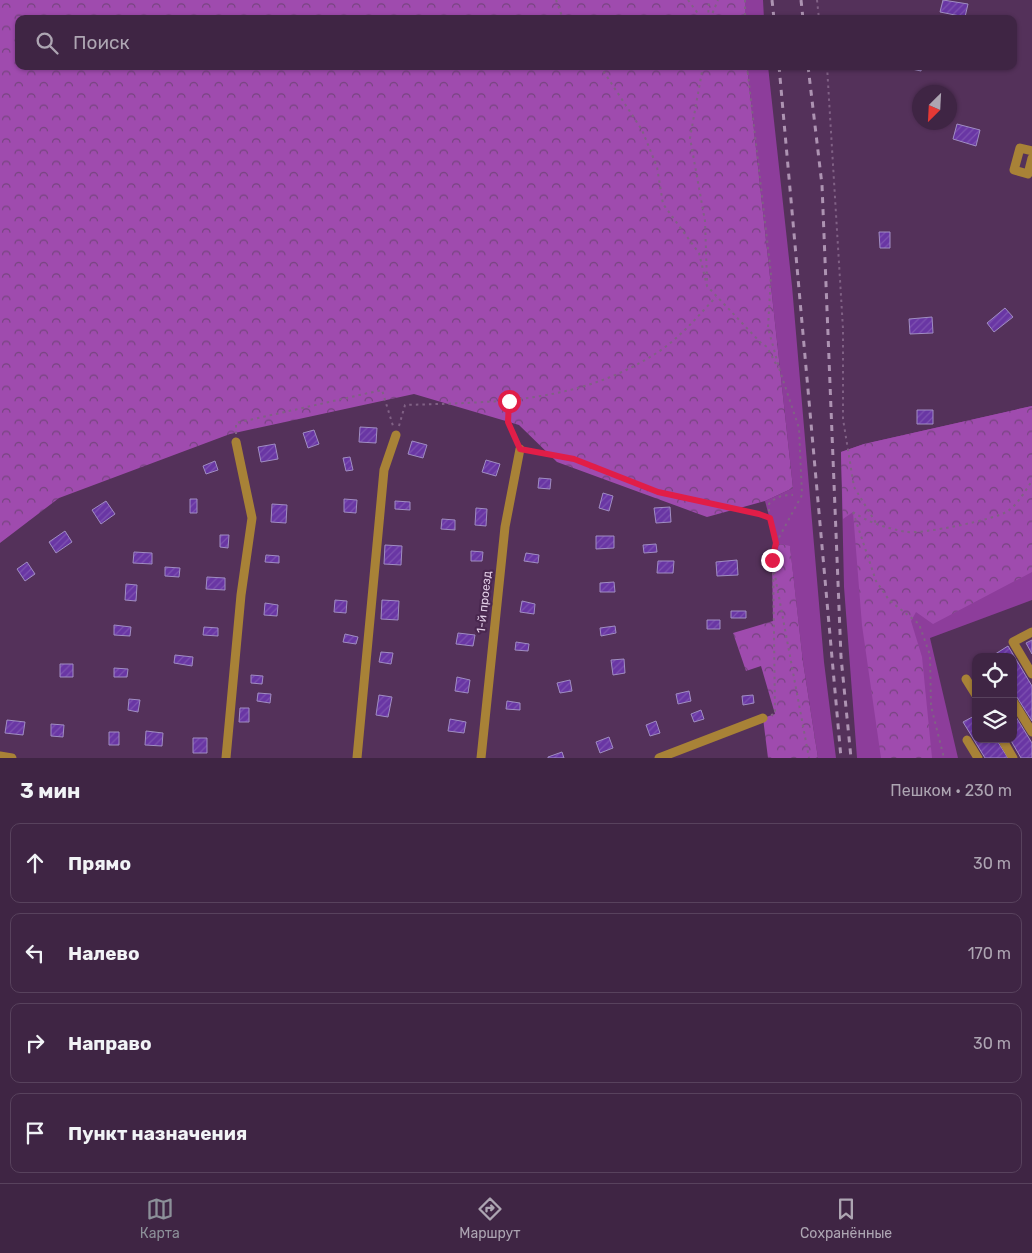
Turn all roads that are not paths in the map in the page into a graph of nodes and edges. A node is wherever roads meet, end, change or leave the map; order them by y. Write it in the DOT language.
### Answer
graph roads {
  1 [pos="1032,152"];
  2 [pos="1032,158"];
  3 [pos="396,435"];
  4 [pos="236,442"];
  5 [pos="520,449"];
  6 [pos="1032,632"];
  7 [pos="1031,670"];
  8 [pos="966,679"];
  9 [pos="972,689"];
  10 [pos="1017,708"];
  11 [pos="763,718"];
  12 [pos="1032,732"];
  13 [pos="967,740"];
  14 [pos="1004,743"];
  15 [pos="0,756"];
  16 [pos="12,758"];
  17 [pos="226,758"];
  18 [pos="357,758"];
  19 [pos="480,758"];
  20 [pos="659,758"];
  21 [pos="978,758"];
  22 [pos="1013,758"];
  1 -- 2 [label="street"];
  3 -- 18 [label="street"];
  4 -- 17 [label="street"];
  5 -- 19 [label="street, 1-й проезд"];
  6 -- 7 [label="street"];
  8 -- 9 [label="street"];
  10 -- 12 [label="street"];
  11 -- 20 [label="street"];
  13 -- 21 [label="street"];
  14 -- 22 [label="street"];
  15 -- 16 [label="street"];
}
